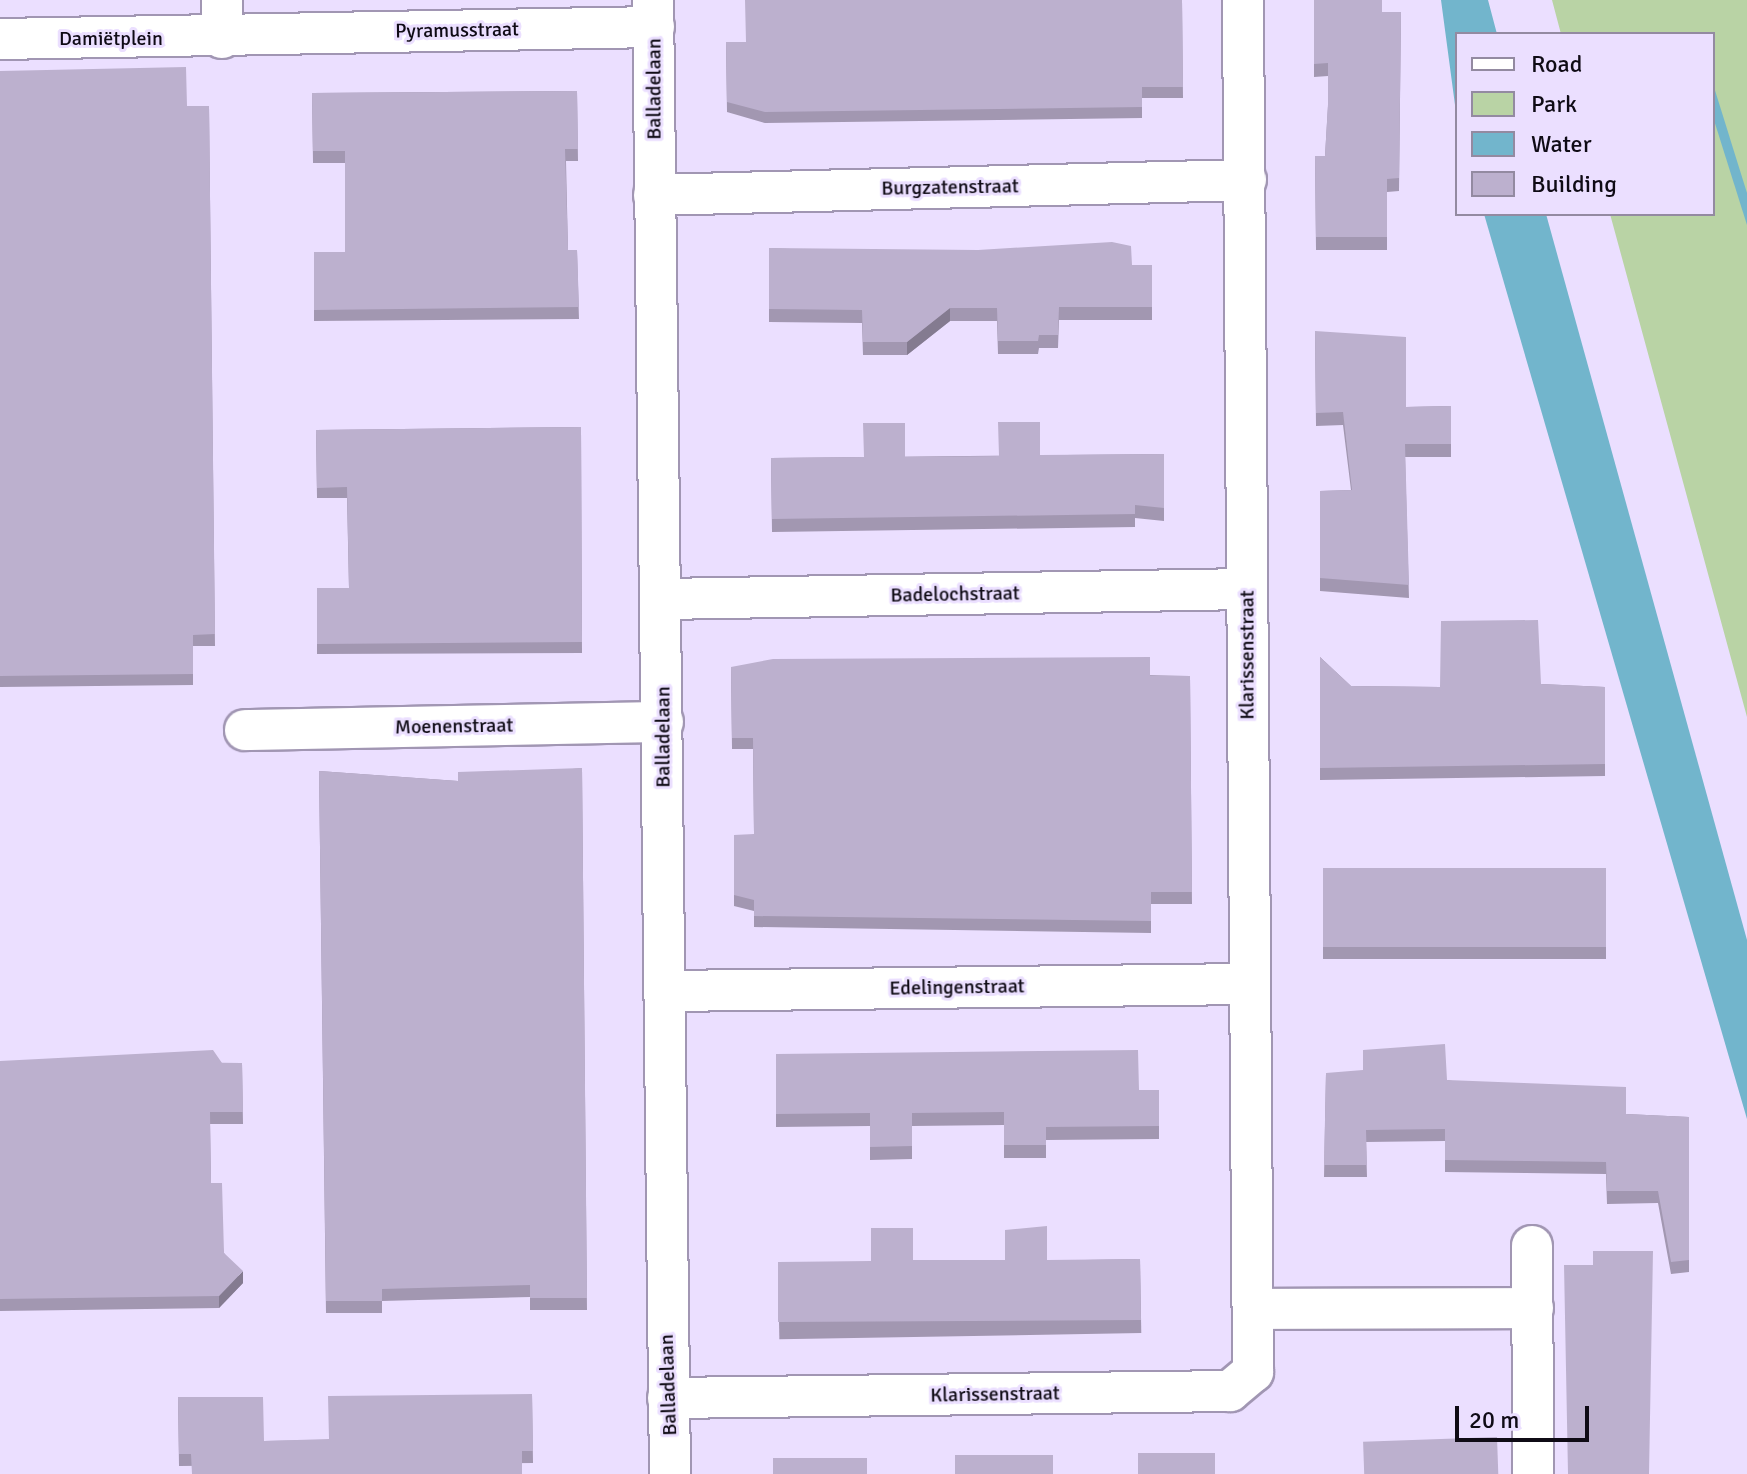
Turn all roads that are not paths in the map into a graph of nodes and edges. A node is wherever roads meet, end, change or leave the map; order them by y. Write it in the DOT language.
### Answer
graph roads {
  1 [pos="1243,0"];
  2 [pos="654,13"];
  3 [pos="235,23"];
  4 [pos="0,39"];
  5 [pos="1246,180"];
  6 [pos="654,195"];
  7 [pos="1247,589"];
  8 [pos="663,599"];
  9 [pos="663,722"];
  10 [pos="245,730"];
  11 [pos="1248,984"];
  12 [pos="667,991"];
  13 [pos="1532,1246"];
  14 [pos="1533,1308"];
  15 [pos="1255,1309"];
  16 [pos="668,1398"];
  17 [pos="670,1474"];
  18 [pos="1533,1474"];
  1 -- 5 [label="street, Klarissenstraat"];
  2 -- 3 [label="street, Pyramusstraat"];
  2 -- 6 [label="street, Balladelaan"];
  3 -- 4 [label="street, Damiëtplein"];
  5 -- 6 [label="street, Burgzatenstraat"];
  5 -- 7 [label="street, Klarissenstraat"];
  6 -- 8 [label="street, Balladelaan"];
  7 -- 8 [label="street, Badelochstraat"];
  7 -- 11 [label="street, Klarissenstraat"];
  8 -- 9 [label="street, Balladelaan"];
  9 -- 10 [label="street, Moenenstraat"];
  9 -- 12 [label="street, Balladelaan"];
  11 -- 12 [label="street, Edelingenstraat"];
  11 -- 15 [label="street, Klarissenstraat"];
  12 -- 16 [label="street, Balladelaan"];
  13 -- 14 [label="street"];
  14 -- 15 [label="street"];
  14 -- 18 [label="street"];
  15 -- 16 [label="street, Klarissenstraat"];
  16 -- 17 [label="street, Balladelaan"];
}
